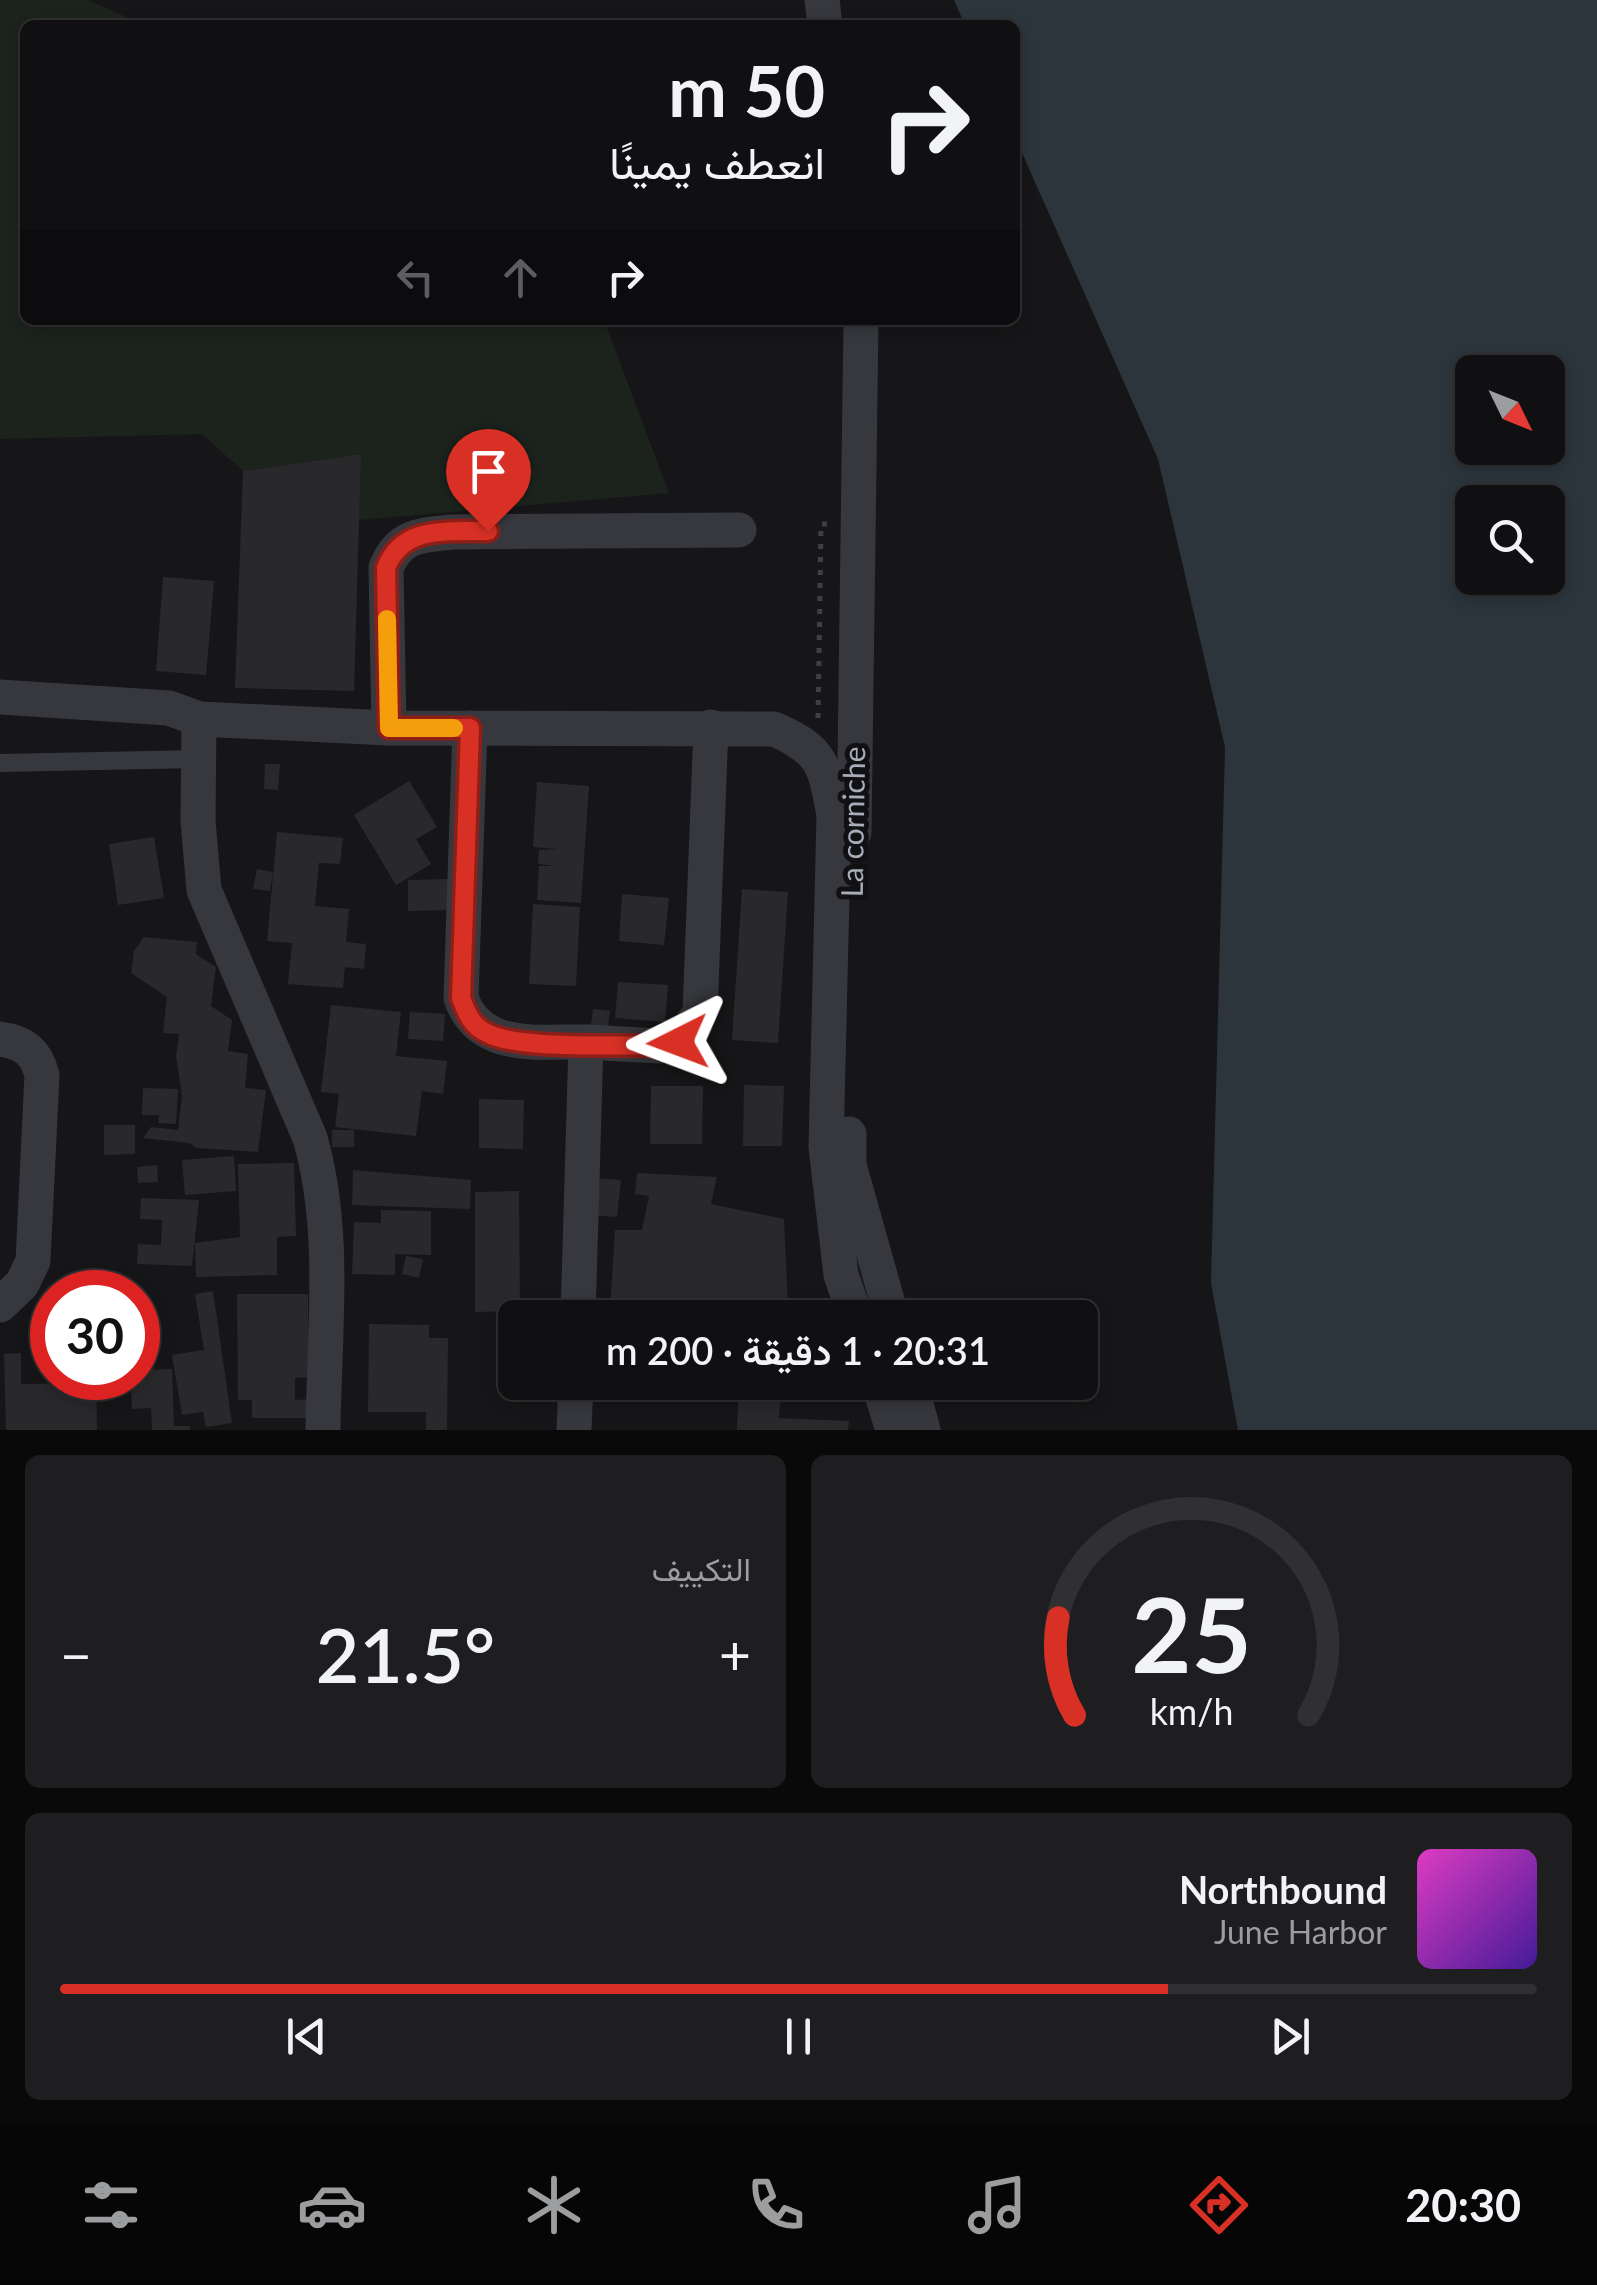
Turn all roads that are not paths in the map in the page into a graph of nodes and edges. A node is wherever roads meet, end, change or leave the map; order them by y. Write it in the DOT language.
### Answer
graph roads {
  1 [pos="861,325"];
  2 [pos="739,530"];
  3 [pos="0,697"];
  4 [pos="135,716"];
  5 [pos="199,719"];
  6 [pos="0,721"];
  7 [pos="711,727"];
  8 [pos="389,728"];
  9 [pos="470,728"];
  10 [pos="199,760"];
  11 [pos="0,764"];
  12 [pos="0,1039"];
  13 [pos="586,1042"];
  14 [pos="579,1300"];
  15 [pos="850,1300"];
  16 [pos="887,1300"];
  17 [pos="0,1305"];
  18 [pos="575,1400"];
  19 [pos="884,1400"];
  20 [pos="915,1400"];
  21 [pos="323,1430"];
  22 [pos="574,1430"];
  23 [pos="893,1430"];
  24 [pos="923,1430"];
  1 -- 16 [label="street, La corniche"];
  2 -- 8 [label="street"];
  3 -- 4 [label="street"];
  4 -- 5 [label="street"];
  4 -- 6 [label="street"];
  5 -- 8 [label="street"];
  5 -- 10 [label="street"];
  7 -- 9 [label="street"];
  7 -- 13 [label="street"];
  7 -- 15 [label="street"];
  8 -- 9 [label="street"];
  9 -- 13 [label="street"];
  10 -- 11 [label="lane"];
  10 -- 21 [label="street"];
  12 -- 17 [label="street"];
  13 -- 14 [label="street"];
  18 -- 22 [label="street"];
  19 -- 23 [label="street"];
  20 -- 24 [label="street"];
}
